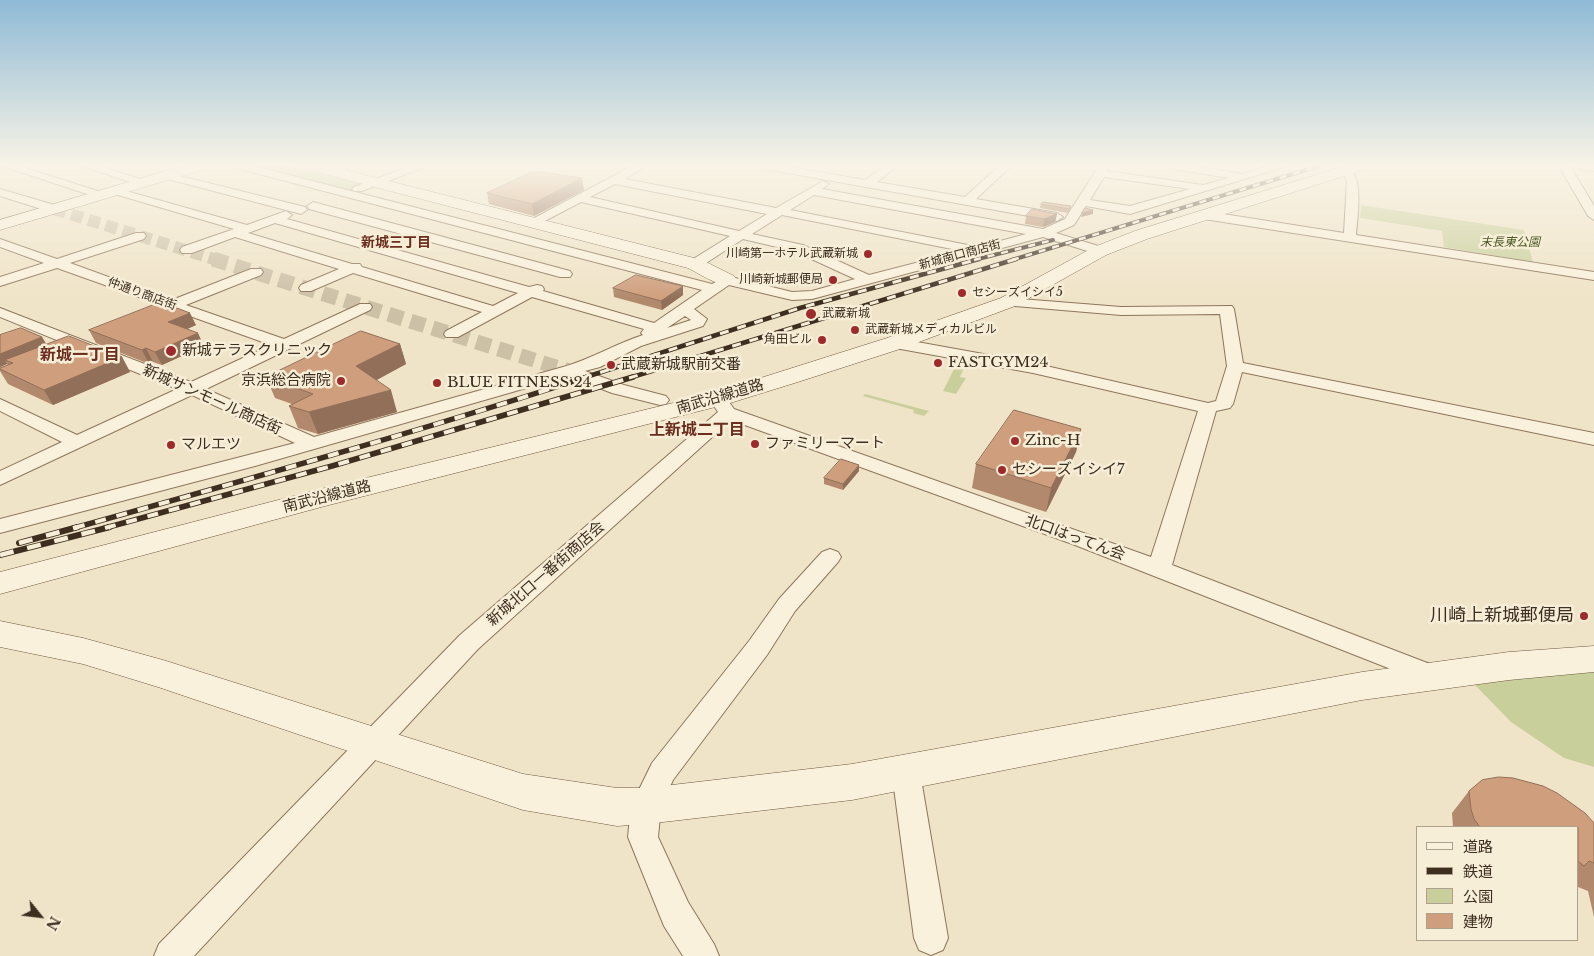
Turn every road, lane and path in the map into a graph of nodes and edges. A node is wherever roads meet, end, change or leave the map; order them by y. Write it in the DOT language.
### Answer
graph roads {
  1 [pos="49,211"];
  2 [pos="170,211"];
  3 [pos="299,211"];
  4 [pos="318,211"];
  5 [pos="416,211"];
  6 [pos="481,211"];
  7 [pos="555,211"];
  8 [pos="634,211"];
  9 [pos="771,211"];
  10 [pos="924,211"];
  11 [pos="1024,211"];
  12 [pos="1077,211"];
  13 [pos="1218,211"];
  14 [pos="1351,211"];
  15 [pos="486,212"];
  16 [pos="778,212"];
  17 [pos="1204,215"];
  18 [pos="275,219"];
  19 [pos="1072,219"];
  20 [pos="460,222"];
  21 [pos="531,223"];
  22 [pos="0,225"];
  23 [pos="241,231"];
  24 [pos="1047,232"];
  25 [pos="741,235"];
  26 [pos="140,236"];
  27 [pos="426,237"];
  28 [pos="1350,237"];
  29 [pos="0,243"];
  30 [pos="620,245"];
  31 [pos="188,250"];
  32 [pos="980,250"];
  33 [pos="1100,251"];
  34 [pos="390,252"];
  35 [pos="594,259"];
  36 [pos="56,263"];
  37 [pos="695,264"];
  38 [pos="351,269"];
  39 [pos="256,272"];
  40 [pos="565,274"];
  41 [pos="1594,276"];
  42 [pos="868,280"];
  43 [pos="0,282"];
  44 [pos="720,285"];
  45 [pos="306,288"];
  46 [pos="530,293"];
  47 [pos="1008,302"];
  48 [pos="172,305"];
  49 [pos="365,306"];
  50 [pos="685,309"];
  51 [pos="0,312"];
  52 [pos="155,312"];
  53 [pos="494,312"];
  54 [pos="656,328"];
  55 [pos="452,334"];
  56 [pos="94,336"];
  57 [pos="76,343"];
  58 [pos="635,343"];
  59 [pos="895,343"];
  60 [pos="285,345"];
  61 [pos="51,353"];
  62 [pos="1235,366"];
  63 [pos="568,371"];
  64 [pos="192,389"];
  65 [pos="660,400"];
  66 [pos="0,404"];
  67 [pos="723,406"];
  68 [pos="1208,408"];
  69 [pos="1594,439"];
  70 [pos="78,443"];
  71 [pos="313,444"];
  72 [pos="0,480"];
  73 [pos="0,526"];
  74 [pos="830,557"];
  75 [pos="1159,569"];
  76 [pos="0,583"];
  77 [pos="0,634"];
  78 [pos="1594,659"];
  79 [pos="1436,676"];
  80 [pos="372,744"];
  81 [pos="906,773"];
  82 [pos="646,806"];
  83 [pos="931,938"];
  84 [pos="171,956"];
  85 [pos="702,956"];
  1 -- 22 [label="street"];
  2 -- 23 [label="street"];
  3 -- 18 [label="street"];
  4 -- 27 [label="street"];
  5 -- 20 [label="street, 新城南口商店街"];
  6 -- 15 [label="street"];
  7 -- 21 [label="street"];
  8 -- 25 [label="street"];
  9 -- 16 [label="street"];
  10 -- 24 [label="street"];
  11 -- 19 [label="street"];
  12 -- 19 [label="street"];
  13 -- 17 [label="street, 南武沿線道路"];
  14 -- 28 [label="street"];
  15 -- 20 [label="street"];
  15 -- 21 [label="street"];
  16 -- 25 [label="street"];
  16 -- 32 [label="street"];
  17 -- 28 [label="street"];
  17 -- 33 [label="street, 南武沿線道路"];
  18 -- 23 [label="street"];
  18 -- 34 [label="street"];
  19 -- 24 [label="street, 新城南口商店街"];
  20 -- 27 [label="street"];
  20 -- 35 [label="street, 新城南口商店街"];
  21 -- 30 [label="street"];
  23 -- 31 [label="street"];
  23 -- 38 [label="street"];
  24 -- 32 [label="street, 新城南口商店街"];
  24 -- 33 [label="street"];
  25 -- 37 [label="street"];
  25 -- 42 [label="street"];
  26 -- 36 [label="street"];
  27 -- 34 [label="street"];
  27 -- 40 [label="street"];
  28 -- 41 [label="street"];
  29 -- 36 [label="street, 仲通り商店街"];
  30 -- 35 [label="street"];
  30 -- 37 [label="street"];
  32 -- 42 [label="street, 新城南口商店街"];
  33 -- 47 [label="street, 南武沿線道路"];
  34 -- 38 [label="street"];
  34 -- 46 [label="street"];
  35 -- 40 [label="street"];
  35 -- 44 [label="street, 新城南口商店街"];
  36 -- 43 [label="street"];
  36 -- 48 [label="street, 仲通り商店街"];
  37 -- 44 [label="street"];
  38 -- 45 [label="street"];
  38 -- 53 [label="street"];
  39 -- 48 [label="street"];
  40 -- 46 [label="street"];
  42 -- 44 [label="street, 新城南口商店街"];
  44 -- 50 [label="street"];
  46 -- 53 [label="street"];
  46 -- 54 [label="street"];
  47 -- 59 [label="street, 南武沿線道路"];
  47 -- 62 [label="street"];
  48 -- 52 [label="street"];
  48 -- 60 [label="street, 仲通り商店街"];
  49 -- 60 [label="street"];
  50 -- 54 [label="street"];
  50 -- 58 [label="street"];
  51 -- 57 [label="street, 新城サンモール商店街"];
  53 -- 55 [label="street"];
  54 -- 58 [label="street"];
  56 -- 57 [label="street"];
  57 -- 61 [label="street"];
  57 -- 64 [label="street, 新城サンモール商店街"];
  58 -- 63 [label="street"];
  59 -- 67 [label="street, 南武沿線道路"];
  59 -- 68 [label="street"];
  60 -- 64 [label="street"];
  62 -- 68 [label="street"];
  62 -- 69 [label="street"];
  63 -- 65 [label="street"];
  63 -- 71 [label="street"];
  64 -- 70 [label="street"];
  64 -- 71 [label="street, 新城サンモール商店街"];
  66 -- 70 [label="street"];
  67 -- 75 [label="street, 北口はってん会"];
  67 -- 76 [label="street, 南武沿線道路"];
  67 -- 80 [label="street, 新城北口一番街商店会"];
  68 -- 75 [label="street"];
  70 -- 72 [label="street"];
  71 -- 73 [label="street"];
  74 -- 82 [label="street"];
  75 -- 79 [label="street, 北口はってん会"];
  77 -- 80 [label="street"];
  78 -- 79 [label="street"];
  79 -- 81 [label="street"];
  80 -- 82 [label="street"];
  80 -- 84 [label="street, 新城北口一番街商店会"];
  81 -- 82 [label="street"];
  81 -- 83 [label="street"];
  82 -- 85 [label="street"];
}
